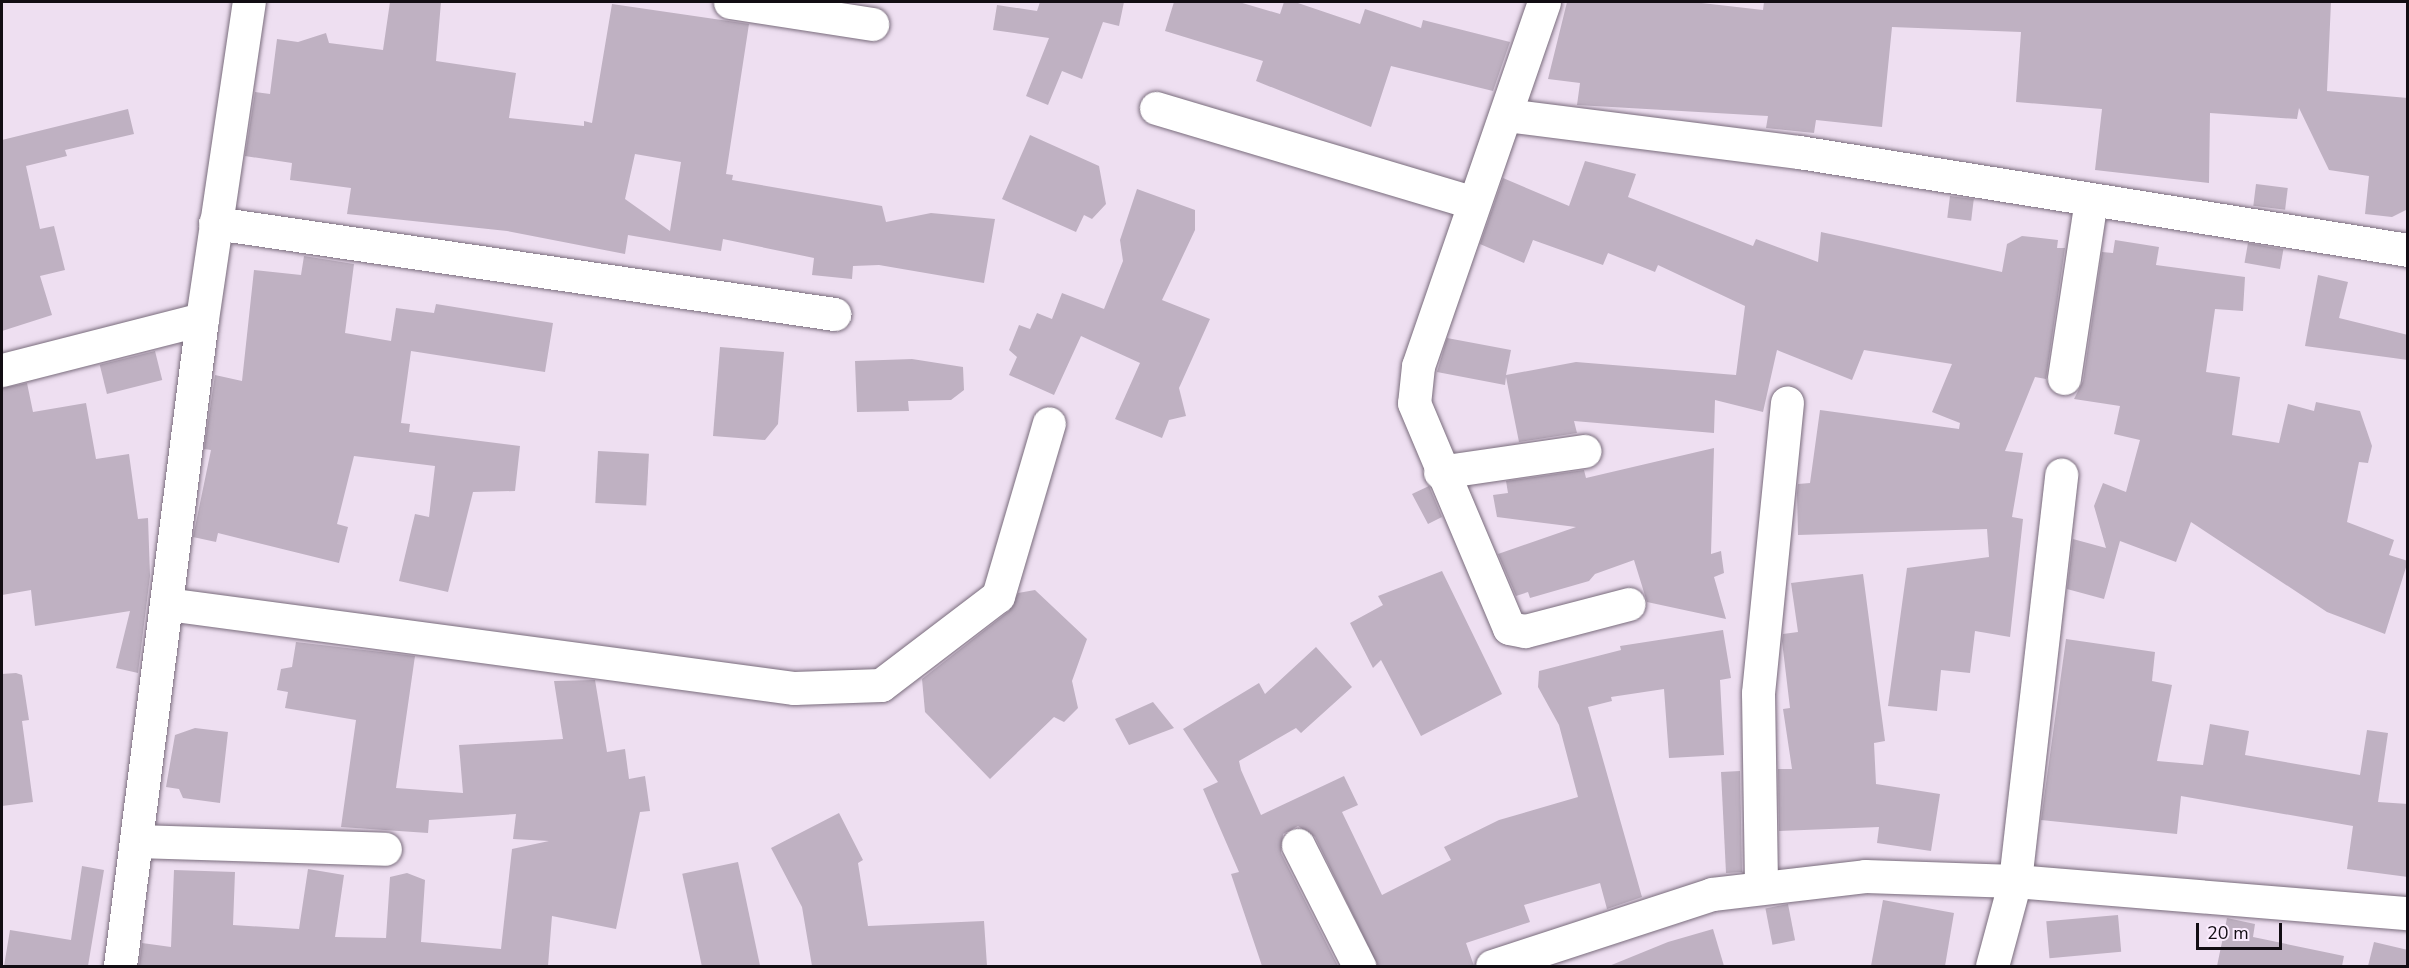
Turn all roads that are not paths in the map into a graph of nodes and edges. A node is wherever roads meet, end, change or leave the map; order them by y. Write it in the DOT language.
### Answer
graph roads {
  1 [pos="249,2"];
  2 [pos="730,2"];
  3 [pos="1544,2"];
  4 [pos="872,24"];
  5 [pos="1156,108"];
  6 [pos="1506,115"];
  7 [pos="2091,200"];
  8 [pos="1471,202"];
  9 [pos="215,222"];
  10 [pos="2408,250"];
  11 [pos="834,314"];
  12 [pos="202,319"];
  13 [pos="2,370"];
  14 [pos="2064,378"];
  15 [pos="1786,402"];
  16 [pos="1049,423"];
  17 [pos="1584,451"];
  18 [pos="1440,472"];
  19 [pos="2061,475"];
  20 [pos="167,604"];
  21 [pos="1629,604"];
  22 [pos="137,841"];
  23 [pos="1298,845"];
  24 [pos="385,849"];
  25 [pos="2015,880"];
  26 [pos="1761,884"];
  27 [pos="2408,913"];
  28 [pos="120,966"];
  29 [pos="1359,966"];
  30 [pos="1492,966"];
  31 [pos="1992,966"];
  1 -- 9 [label="street"];
  2 -- 4 [label="street"];
  3 -- 6 [label="street"];
  5 -- 8 [label="street"];
  6 -- 7 [label="street"];
  6 -- 8 [label="street"];
  7 -- 10 [label="street"];
  7 -- 14 [label="street"];
  8 -- 18 [label="street"];
  9 -- 11 [label="street"];
  9 -- 12 [label="street"];
  12 -- 13 [label="street"];
  12 -- 20 [label="street"];
  15 -- 26 [label="street"];
  16 -- 20 [label="street"];
  17 -- 18 [label="street"];
  18 -- 21 [label="street"];
  19 -- 25 [label="street"];
  20 -- 22 [label="street"];
  22 -- 24 [label="street"];
  22 -- 28 [label="street"];
  23 -- 29 [label="street"];
  25 -- 26 [label="street"];
  25 -- 27 [label="street"];
  25 -- 31 [label="street"];
  26 -- 30 [label="street"];
}
